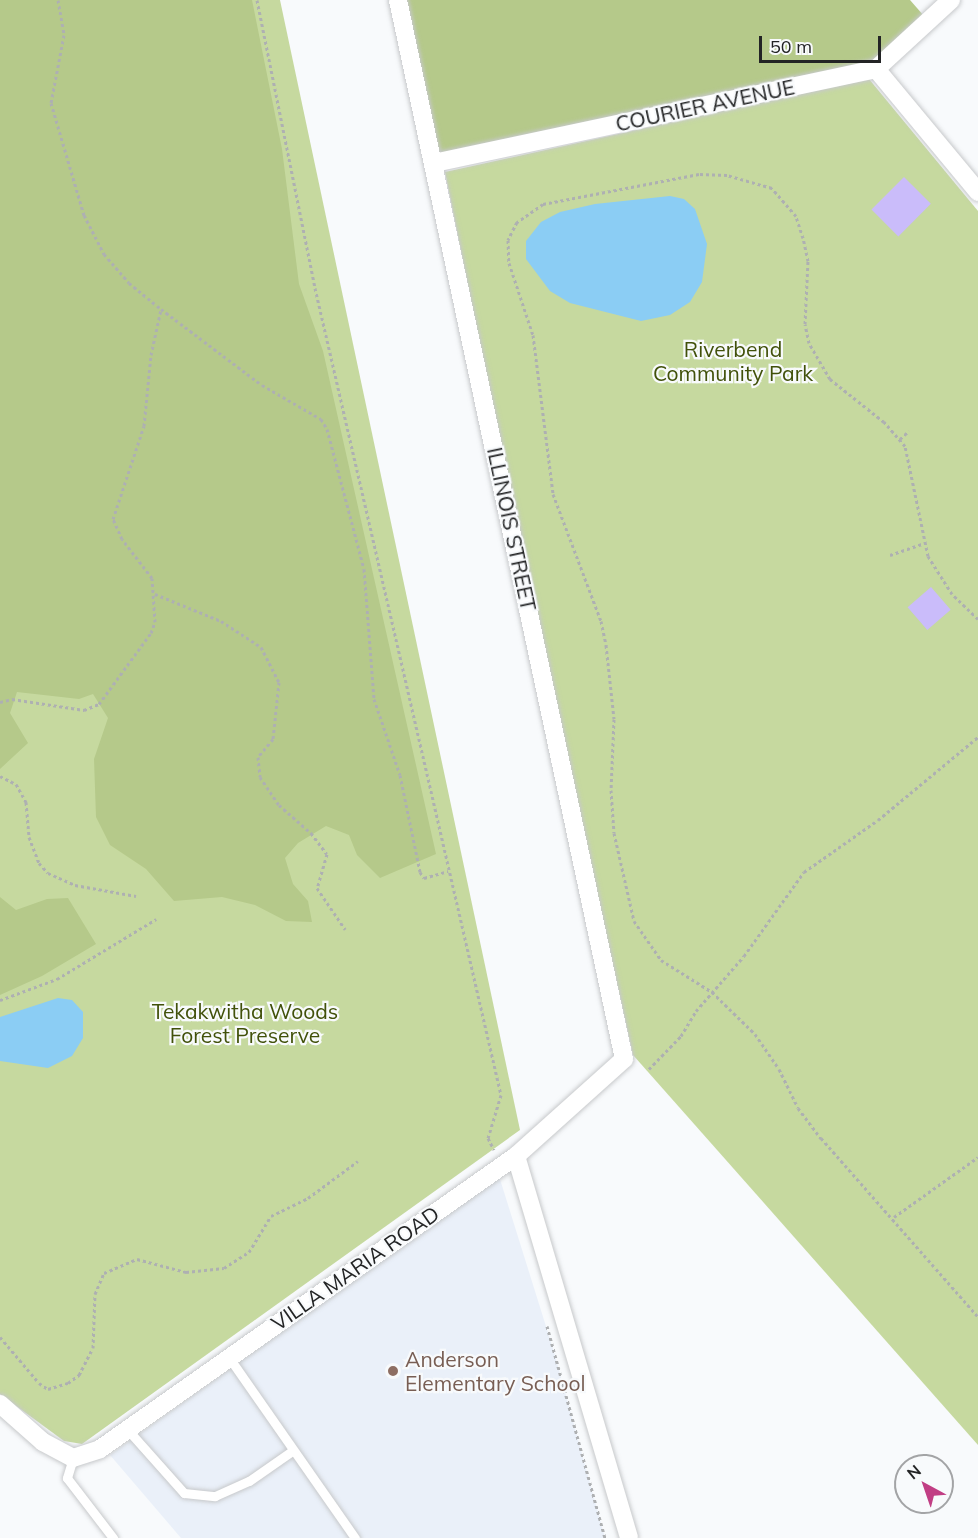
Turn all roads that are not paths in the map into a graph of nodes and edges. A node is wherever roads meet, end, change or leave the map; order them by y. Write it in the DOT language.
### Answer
graph roads {
  1 [pos="398,0"];
  2 [pos="951,0"];
  3 [pos="876,69"];
  4 [pos="434,163"];
  5 [pos="978,192"];
  6 [pos="624,1059"];
  7 [pos="516,1156"];
  8 [pos="228,1356"];
  9 [pos="0,1404"];
  10 [pos="127,1429"];
  11 [pos="292,1451"];
  12 [pos="73,1458"];
  13 [pos="113,1538"];
  14 [pos="356,1538"];
  15 [pos="629,1538"];
  1 -- 4 [label="street, ILLINOIS STREET"];
  2 -- 3 [label="street"];
  3 -- 4 [label="street, COURIER AVENUE"];
  3 -- 5 [label="street"];
  4 -- 6 [label="street, ILLINOIS STREET"];
  6 -- 7 [label="street, VILLA MARIA ROAD"];
  7 -- 8 [label="street, VILLA MARIA ROAD"];
  7 -- 15 [label="street"];
  8 -- 10 [label="street, VILLA MARIA ROAD"];
  8 -- 11 [label="lane"];
  9 -- 12 [label="street"];
  10 -- 11 [label="lane"];
  10 -- 12 [label="street, VILLA MARIA ROAD"];
  11 -- 14 [label="lane"];
  12 -- 13 [label="lane"];
}
